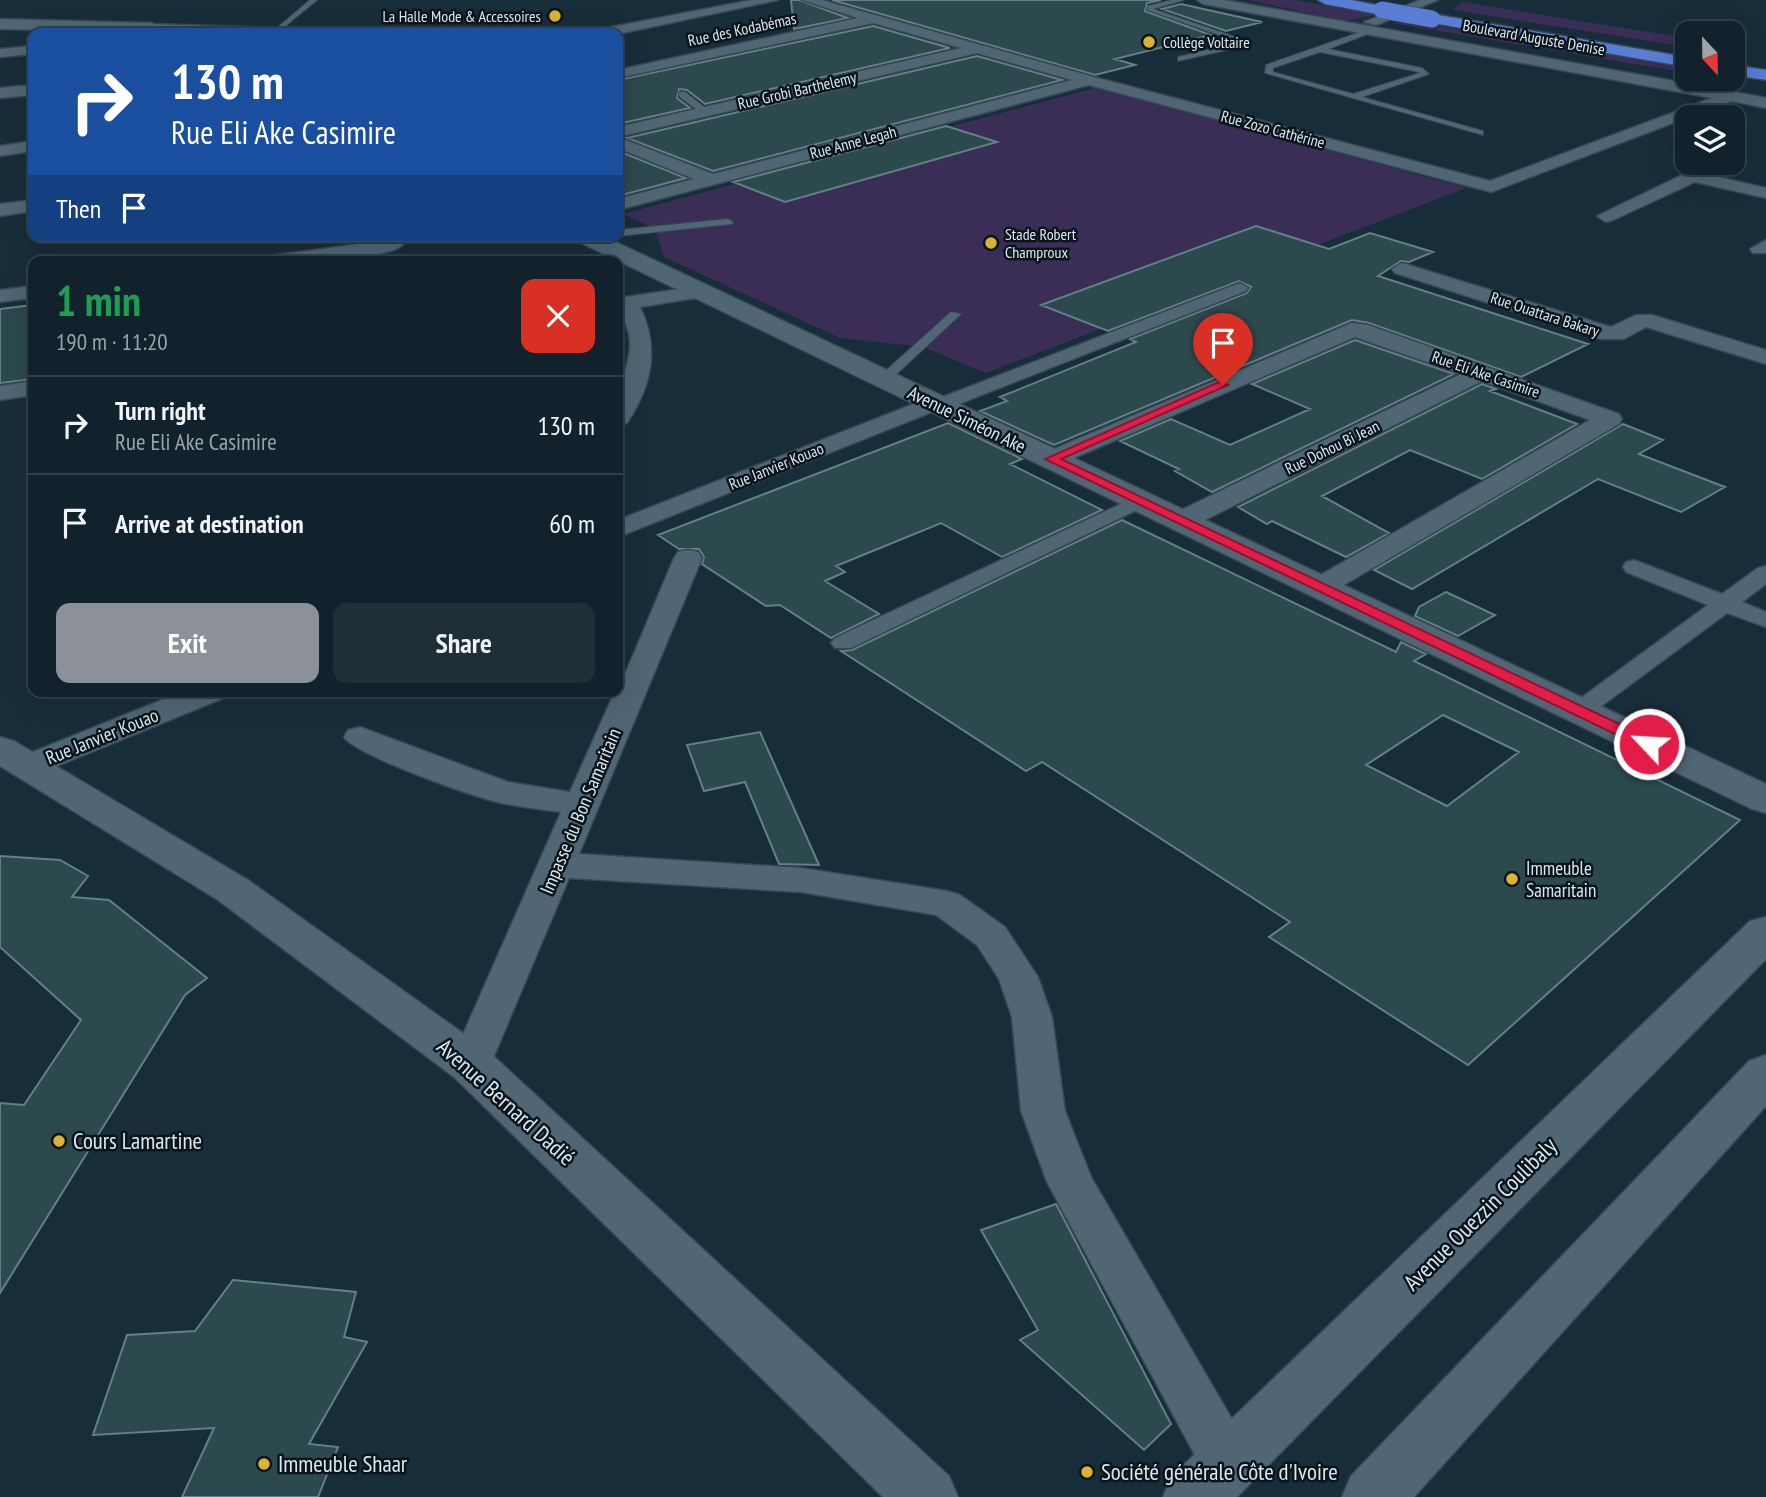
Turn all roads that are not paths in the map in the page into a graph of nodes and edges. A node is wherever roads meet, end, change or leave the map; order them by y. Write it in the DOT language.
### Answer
graph roads {
  1 [pos="314,0"];
  2 [pos="772,0"];
  3 [pos="808,0"];
  4 [pos="1181,0"];
  5 [pos="1203,0"];
  6 [pos="1325,0"];
  7 [pos="1432,0"];
  8 [pos="1390,3"];
  9 [pos="874,19"];
  10 [pos="0,24"];
  11 [pos="1355,27"];
  12 [pos="89,28"];
  13 [pos="279,28"];
  14 [pos="623,29"];
  15 [pos="1372,31"];
  16 [pos="976,48"];
  17 [pos="1675,49"];
  18 [pos="28,50"];
  19 [pos="1319,50"];
  20 [pos="0,53"];
  21 [pos="1181,59"];
  22 [pos="1745,59"];
  23 [pos="1675,60"];
  24 [pos="1766,62"];
  25 [pos="1745,71"];
  26 [pos="623,73"];
  27 [pos="1766,73"];
  28 [pos="1089,80"];
  29 [pos="28,90"];
  30 [pos="0,93"];
  31 [pos="682,94"];
  32 [pos="1730,96"];
  33 [pos="1353,97"];
  34 [pos="1766,103"];
  35 [pos="705,112"];
  36 [pos="623,131"];
  37 [pos="1480,133"];
  38 [pos="623,144"];
  39 [pos="28,147"];
  40 [pos="0,151"];
  41 [pos="1694,176"];
  42 [pos="711,180"];
  43 [pos="1766,193"];
  44 [pos="623,204"];
  45 [pos="28,207"];
  46 [pos="0,210"];
  47 [pos="1606,216"];
  48 [pos="728,222"];
  49 [pos="623,232"];
  50 [pos="392,242"];
  51 [pos="596,242"];
  52 [pos="315,256"];
  53 [pos="1402,269"];
  54 [pos="1240,288"];
  55 [pos="701,292"];
  56 [pos="28,293"];
  57 [pos="0,296"];
  58 [pos="623,303"];
  59 [pos="623,305"];
  60 [pos="955,314"];
  61 [pos="1766,357"];
  62 [pos="1482,372"];
  63 [pos="884,379"];
  64 [pos="28,389"];
  65 [pos="0,393"];
  66 [pos="936,404"];
  67 [pos="623,408"];
  68 [pos="1051,459"];
  69 [pos="1140,501"];
  70 [pos="1181,521"];
  71 [pos="623,527"];
  72 [pos="688,558"];
  73 [pos="1634,567"];
  74 [pos="1766,573"];
  75 [pos="1320,587"];
  76 [pos="1725,604"];
  77 [pos="1766,620"];
  78 [pos="843,643"];
  79 [pos="195,697"];
  80 [pos="1579,711"];
  81 [pos="359,737"];
  82 [pos="15,757"];
  83 [pos="1766,800"];
  84 [pos="584,805"];
  85 [pos="557,865"];
  86 [pos="1766,932"];
  87 [pos="471,1065"];
  88 [pos="1766,1074"];
  89 [pos="1211,1480"];
  90 [pos="927,1497"];
  91 [pos="1373,1497"];
  1 -- 13 [label="lane"];
  2 -- 14 [label="street"];
  3 -- 9 [label="street, Rue Zozo Cathérine"];
  4 -- 21 [label="lane"];
  5 -- 11 [label="street"];
  6 -- 8 [label="highway"];
  7 -- 11 [label="street"];
  8 -- 17 [label="highway, Boulevard Auguste Denise"];
  8 -- 23 [label="highway, Boulevard Auguste Denise, bridge"];
  9 -- 16 [label="street, Rue Zozo Cathérine"];
  9 -- 26 [label="street, Rue des Kodabémas"];
  10 -- 12 [label="street"];
  11 -- 15 [label="street"];
  15 -- 19 [label="lane"];
  15 -- 32 [label="street"];
  16 -- 28 [label="street, Rue Zozo Cathérine"];
  16 -- 35 [label="street, Rue Grobi Barthelemy"];
  18 -- 20 [label="street"];
  19 -- 33 [label="lane"];
  19 -- 33 [label="lane"];
  22 -- 24 [label="highway"];
  25 -- 27 [label="highway"];
  28 -- 32 [label="street, Rue Zozo Cathérine"];
  28 -- 42 [label="street, Rue Anne Legah"];
  29 -- 30 [label="street"];
  31 -- 35 [label="lane"];
  32 -- 34 [label="street"];
  33 -- 37 [label="lane"];
  35 -- 36 [label="street, Rue Grobi Barthelemy"];
  38 -- 42 [label="street"];
  39 -- 40 [label="street"];
  41 -- 43 [label="street"];
  41 -- 47 [label="street"];
  42 -- 44 [label="street, Rue Anne Legah"];
  45 -- 46 [label="street"];
  48 -- 49 [label="lane"];
  50 -- 52 [label="street"];
  51 -- 55 [label="street, Avenue Siméon Ake"];
  53 -- 61 [label="street, Rue Ouattara Bakary"];
  54 -- 66 [label="street"];
  55 -- 58 [label="street"];
  55 -- 63 [label="street, Avenue Siméon Ake"];
  56 -- 57 [label="street"];
  59 -- 67 [label="street"];
  60 -- 63 [label="lane"];
  62 -- 68 [label="street, Rue Eli Ake Casimire"];
  62 -- 70 [label="street, Rue Dohou Bi Jean"];
  62 -- 75 [label="street, Rue Eli Ake Casimire"];
  63 -- 66 [label="street, Avenue Siméon Ake"];
  64 -- 65 [label="street"];
  66 -- 68 [label="street, Avenue Siméon Ake"];
  66 -- 71 [label="street, Rue Janvier Kouao"];
  68 -- 69 [label="street, Avenue Siméon Ake"];
  69 -- 70 [label="street, Avenue Siméon Ake"];
  69 -- 78 [label="street"];
  70 -- 75 [label="street, Avenue Siméon Ake"];
  72 -- 84 [label="street, Impasse du Bon Samaritain"];
  73 -- 76 [label="street"];
  74 -- 76 [label="street"];
  75 -- 80 [label="street, Avenue Siméon Ake"];
  76 -- 77 [label="street"];
  76 -- 80 [label="street"];
  79 -- 82 [label="street, Rue Janvier Kouao"];
  80 -- 83 [label="street, Avenue Siméon Ake"];
  81 -- 84 [label="street"];
  82 -- 87 [label="street, Avenue Bernard Dadié"];
  84 -- 85 [label="street, Impasse du Bon Samaritain"];
  85 -- 87 [label="street, Impasse du Bon Samaritain"];
  85 -- 89 [label="street"];
  86 -- 89 [label="street, Avenue Ouezzin Coulibaly"];
  87 -- 90 [label="street, Avenue Bernard Dadié"];
  88 -- 91 [label="street"];
}
